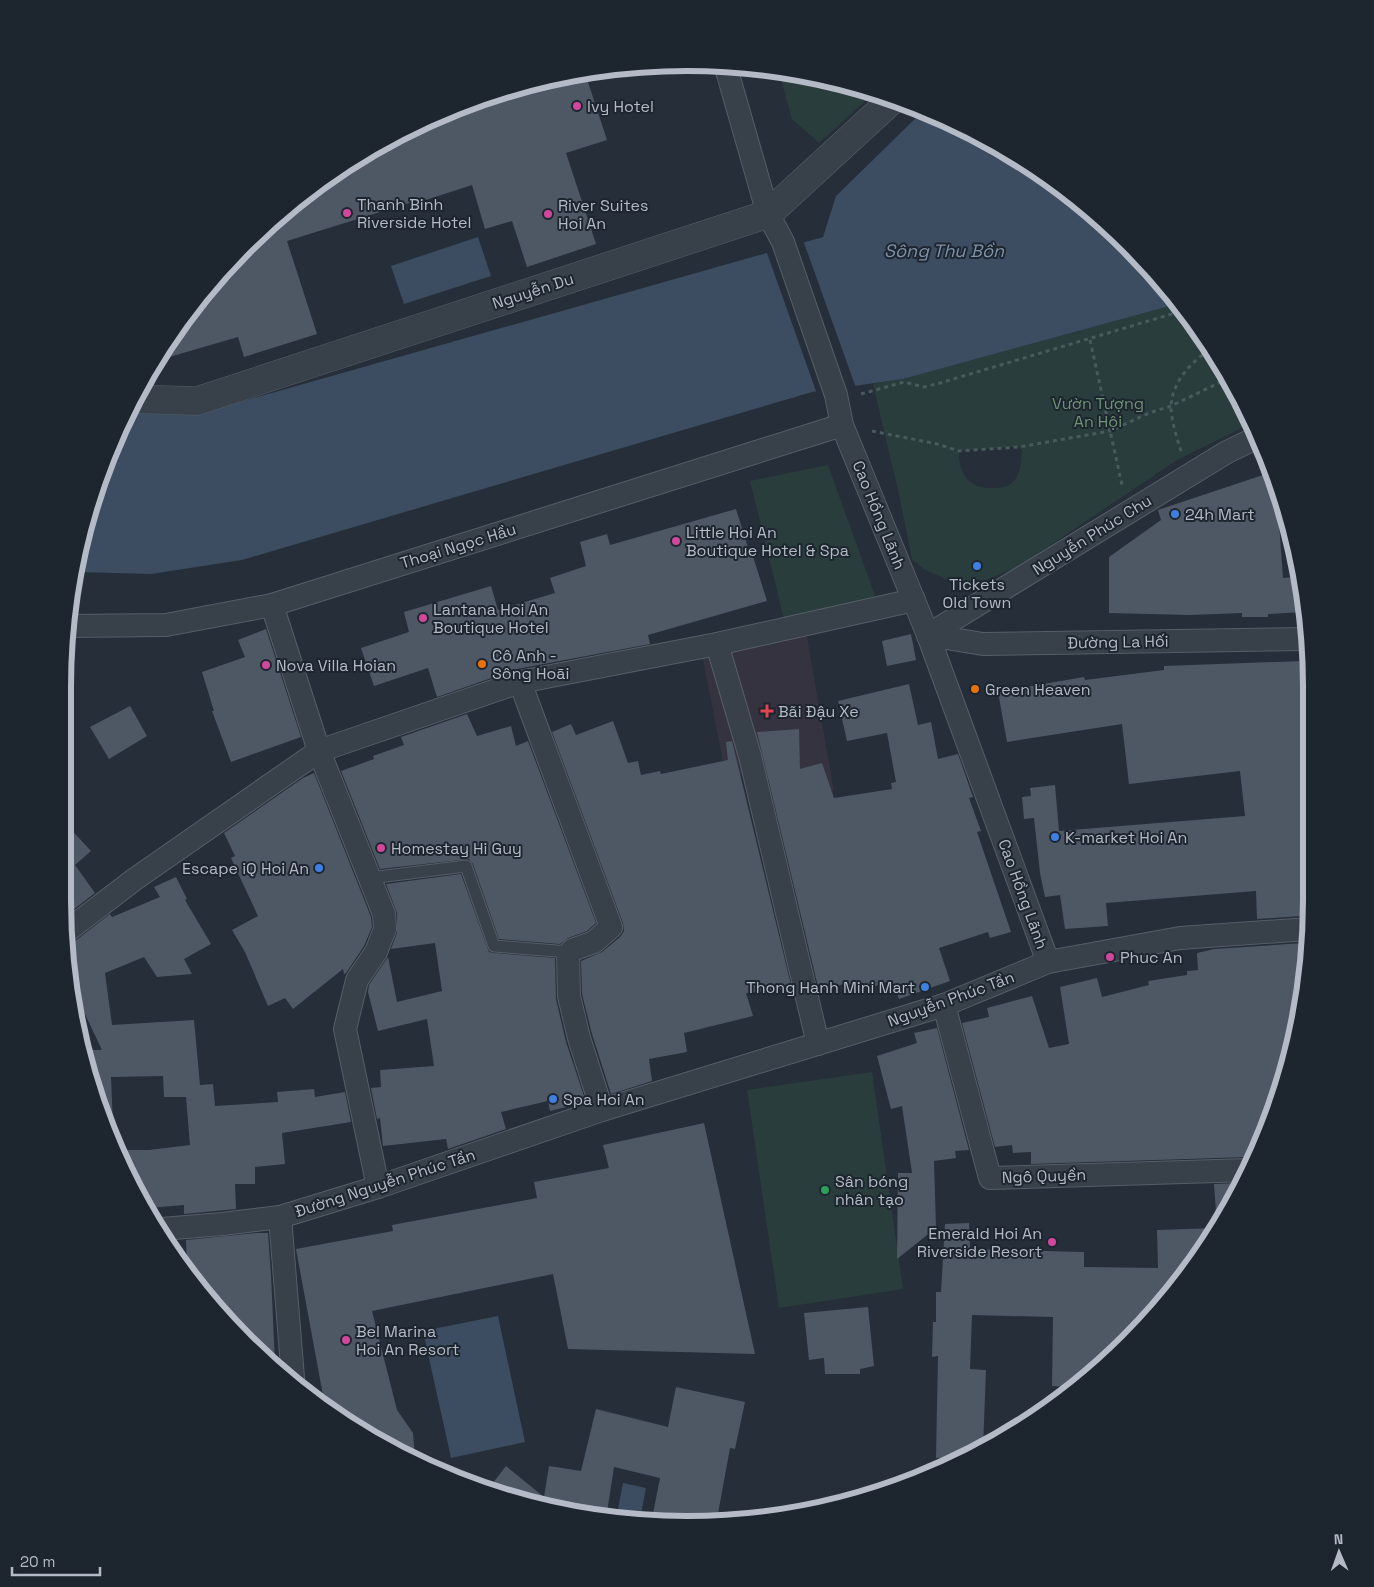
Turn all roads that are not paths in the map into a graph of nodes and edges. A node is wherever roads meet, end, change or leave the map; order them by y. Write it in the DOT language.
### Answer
graph roads {
  1 [pos="728,73"];
  2 [pos="887,105"];
  3 [pos="768,214"];
  4 [pos="143,400"];
  5 [pos="842,425"];
  6 [pos="1251,440"];
  7 [pos="914,600"];
  8 [pos="272,604"];
  9 [pos="75,626"];
  10 [pos="928,635"];
  11 [pos="1300,639"];
  12 [pos="717,644"];
  13 [pos="520,682"];
  14 [pos="319,750"];
  15 [pos="370,878"];
  16 [pos="72,925"];
  17 [pos="1302,930"];
  18 [pos="569,952"];
  19 [pos="1048,962"];
  20 [pos="944,1005"];
  21 [pos="818,1044"];
  22 [pos="602,1110"];
  23 [pos="1240,1170"];
  24 [pos="378,1187"];
  25 [pos="280,1217"];
  26 [pos="167,1229"];
  27 [pos="293,1373"];
  1 -- 3 [label="street, Cao Hồng Lãnh"];
  2 -- 3 [label="street, Nguyễn Du"];
  3 -- 4 [label="street, Nguyễn Du"];
  3 -- 5 [label="street, Cao Hồng Lãnh"];
  5 -- 7 [label="street, Cao Hồng Lãnh"];
  5 -- 8 [label="street, Thoại Ngọc Hầu"];
  6 -- 10 [label="street, Nguyễn Phúc Chu"];
  7 -- 10 [label="street, Cao Hồng Lãnh"];
  7 -- 12 [label="street"];
  8 -- 9 [label="street, Thoại Ngọc Hầu"];
  8 -- 14 [label="street"];
  10 -- 11 [label="street, Đường La Hối"];
  10 -- 19 [label="street, Cao Hồng Lãnh"];
  12 -- 13 [label="street"];
  12 -- 21 [label="street"];
  13 -- 14 [label="street"];
  13 -- 18 [label="street"];
  14 -- 15 [label="street"];
  14 -- 16 [label="street"];
  15 -- 18 [label="lane"];
  15 -- 24 [label="street"];
  17 -- 19 [label="street, Nguyễn Phúc Tần"];
  18 -- 22 [label="street"];
  19 -- 20 [label="street, Nguyễn Phúc Tần"];
  20 -- 21 [label="street, Nguyễn Phúc Tần"];
  20 -- 23 [label="street, Ngô Quyền"];
  21 -- 22 [label="street, Nguyễn Phúc Tần"];
  22 -- 24 [label="street, Đường Nguyễn Phúc Tần"];
  24 -- 25 [label="street, Đường Nguyễn Phúc Tần"];
  25 -- 26 [label="street, Đường Nguyễn Phúc Tần"];
  25 -- 27 [label="street"];
}
